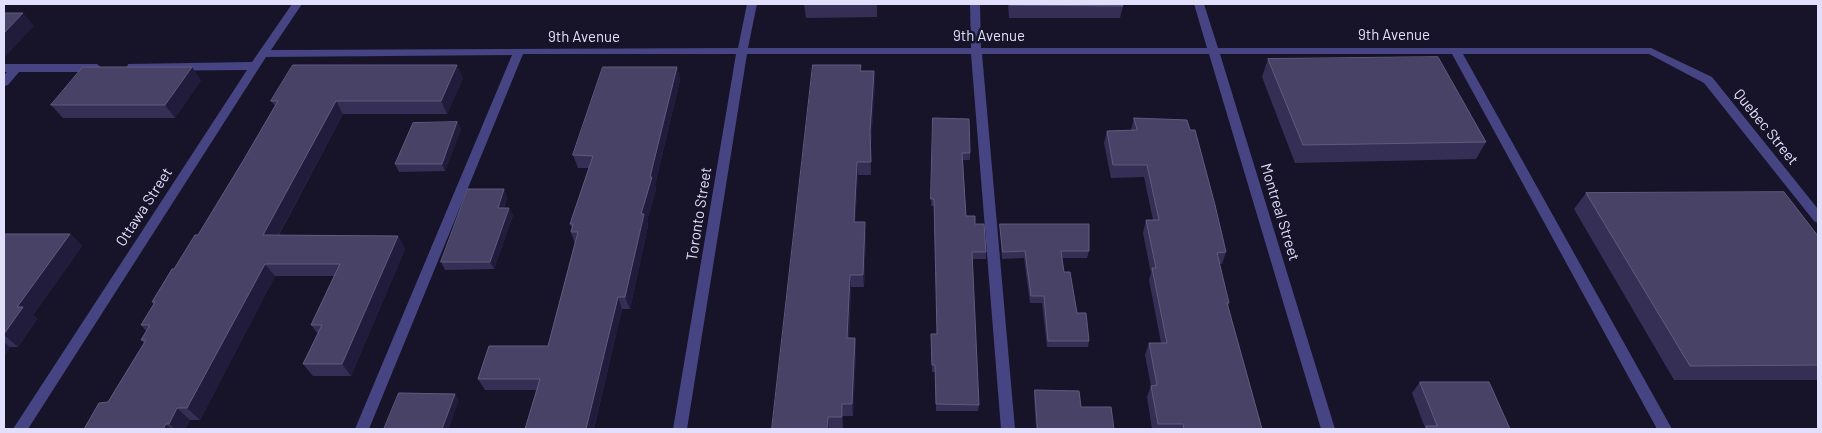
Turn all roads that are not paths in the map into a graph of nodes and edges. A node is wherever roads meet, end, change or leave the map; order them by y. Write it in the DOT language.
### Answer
graph roads {
  1 [pos="297,4"];
  2 [pos="752,4"];
  3 [pos="974,4"];
  4 [pos="1199,4"];
  5 [pos="1455,50"];
  6 [pos="519,51"];
  7 [pos="976,51"];
  8 [pos="1215,52"];
  9 [pos="742,53"];
  10 [pos="263,54"];
  11 [pos="255,66"];
  12 [pos="4,68"];
  13 [pos="16,68"];
  14 [pos="1708,80"];
  15 [pos="4,82"];
  16 [pos="1818,218"];
  17 [pos="20,429"];
  18 [pos="362,429"];
  19 [pos="680,429"];
  20 [pos="1008,429"];
  21 [pos="1328,429"];
  22 [pos="1665,429"];
  1 -- 10 [label="street, Ottawa Street"];
  2 -- 9 [label="street, Toronto Street"];
  3 -- 7 [label="street"];
  4 -- 8 [label="street, Montreal Street"];
  5 -- 8 [label="street, 9th Avenue"];
  5 -- 14 [label="street, 9th Avenue"];
  5 -- 22 [label="street"];
  6 -- 9 [label="street, 9th Avenue"];
  6 -- 10 [label="street, 9th Avenue"];
  6 -- 18 [label="street"];
  7 -- 8 [label="street, 9th Avenue"];
  7 -- 9 [label="street, 9th Avenue"];
  7 -- 20 [label="street"];
  8 -- 21 [label="street, Montreal Street"];
  9 -- 19 [label="street, Toronto Street"];
  10 -- 11 [label="street, Ottawa Street"];
  11 -- 13 [label="street"];
  11 -- 17 [label="street, Ottawa Street"];
  12 -- 13 [label="street"];
  13 -- 15 [label="street"];
  14 -- 16 [label="street, Quebec Street"];
}
